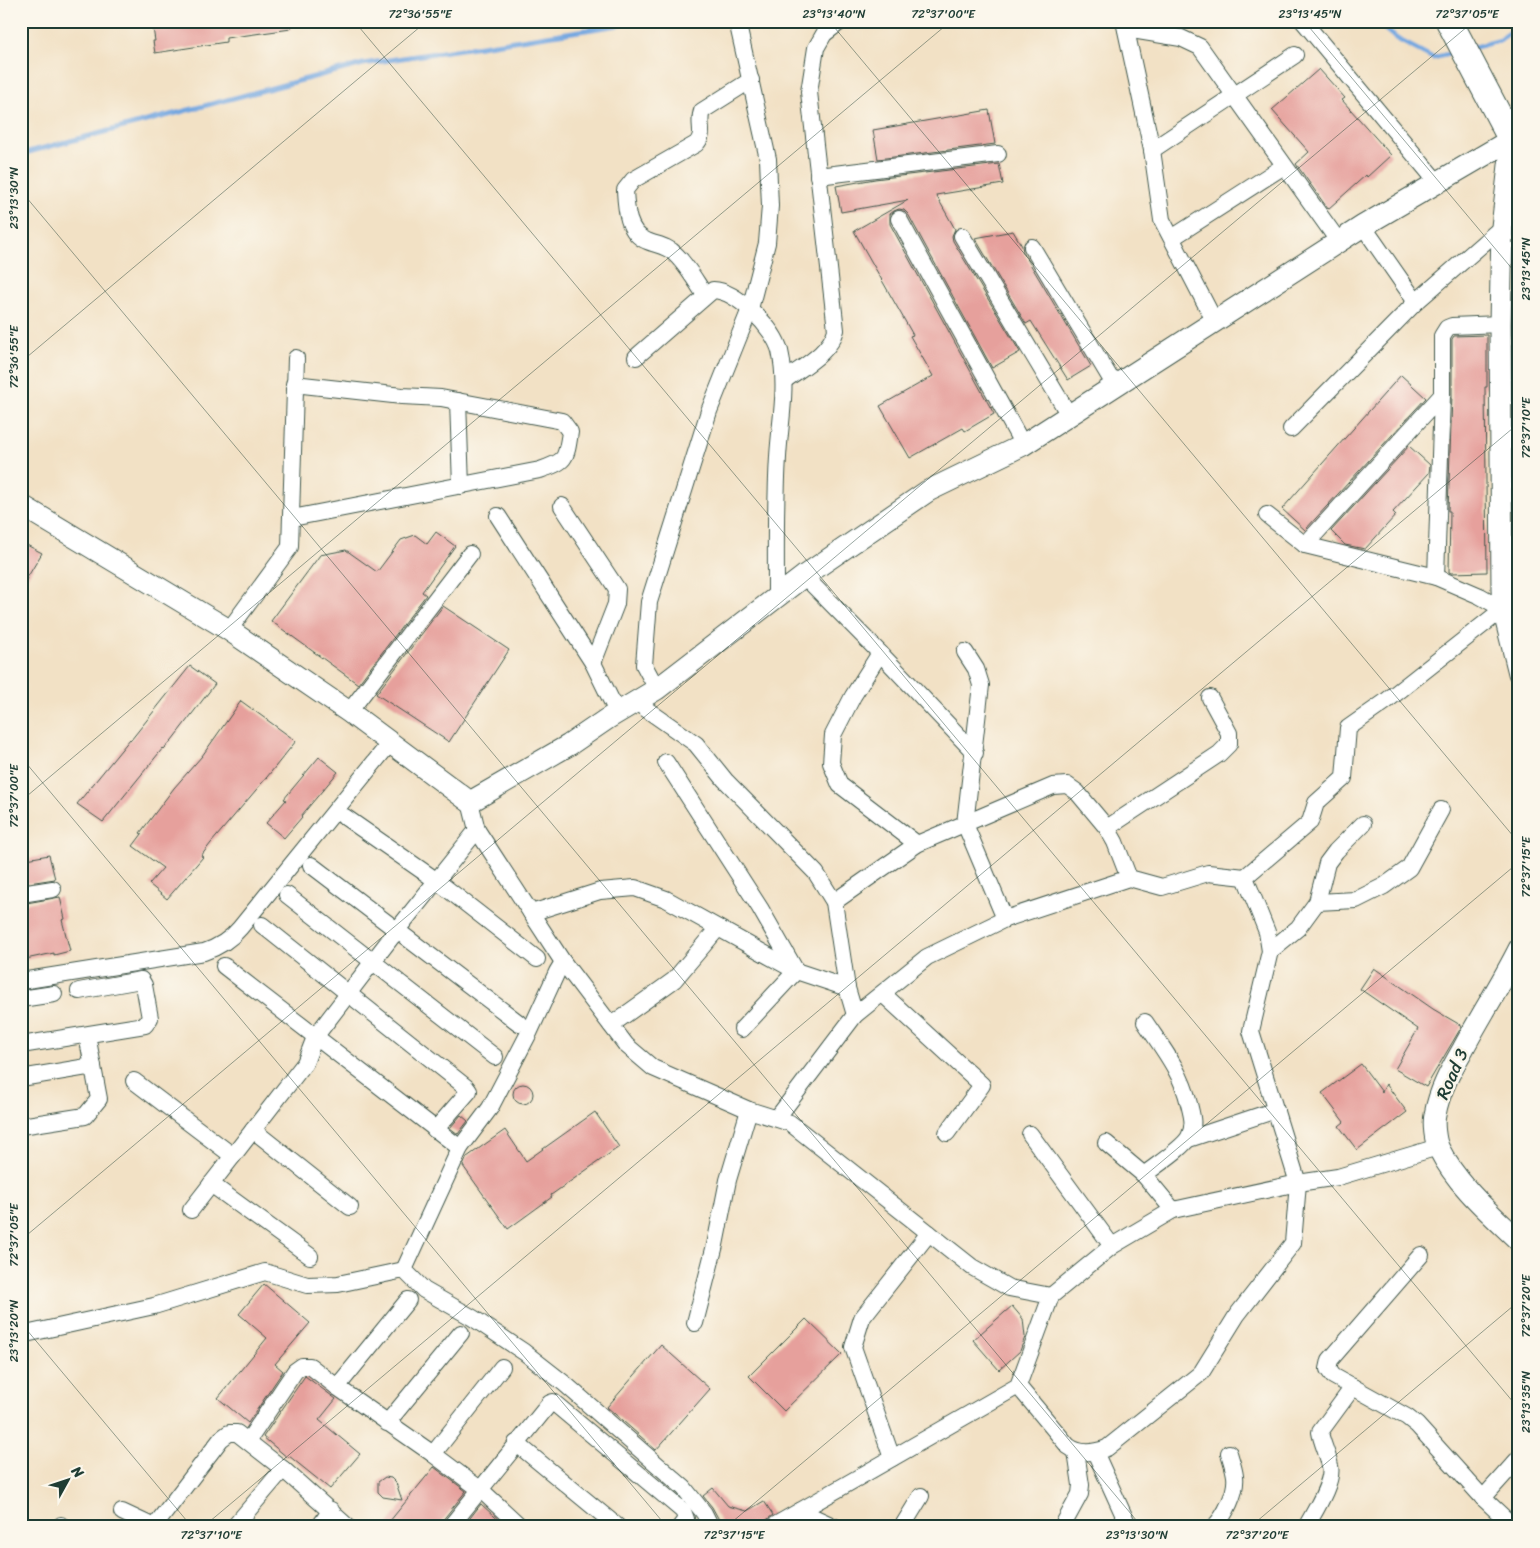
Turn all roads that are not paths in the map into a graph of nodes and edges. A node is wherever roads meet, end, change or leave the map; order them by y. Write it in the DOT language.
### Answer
graph roads {
  1 [pos="738,21"];
  2 [pos="840,21"];
  3 [pos="1303,21"];
  4 [pos="1449,21"];
  5 [pos="1125,25"];
  6 [pos="1295,55"];
  7 [pos="751,80"];
  8 [pos="1234,95"];
  9 [pos="1516,142"];
  10 [pos="1152,150"];
  11 [pos="998,154"];
  12 [pos="1284,166"];
  13 [pos="818,176"];
  14 [pos="1436,182"];
  15 [pos="899,220"];
  16 [pos="1363,226"];
  17 [pos="1502,227"];
  18 [pos="962,236"];
  19 [pos="1172,238"];
  20 [pos="1339,242"];
  21 [pos="1032,247"];
  22 [pos="705,295"];
  23 [pos="1416,302"];
  24 [pos="750,309"];
  25 [pos="1215,322"];
  26 [pos="1500,324"];
  27 [pos="636,357"];
  28 [pos="296,358"];
  29 [pos="784,380"];
  30 [pos="294,384"];
  31 [pos="1115,386"];
  32 [pos="1442,395"];
  33 [pos="458,401"];
  34 [pos="1069,416"];
  35 [pos="1291,429"];
  36 [pos="1023,445"];
  37 [pos="461,486"];
  38 [pos="21,505"];
  39 [pos="562,506"];
  40 [pos="1267,515"];
  41 [pos="498,516"];
  42 [pos="292,518"];
  43 [pos="1305,545"];
  44 [pos="470,554"];
  45 [pos="804,576"];
  46 [pos="1436,577"];
  47 [pos="776,598"];
  48 [pos="1503,609"];
  49 [pos="229,630"];
  50 [pos="965,652"];
  51 [pos="880,653"];
  52 [pos="592,663"];
  53 [pos="1519,672"];
  54 [pos="657,688"];
  55 [pos="1210,698"];
  56 [pos="636,702"];
  57 [pos="349,712"];
  58 [pos="617,712"];
  59 [pos="390,743"];
  60 [pos="974,753"];
  61 [pos="666,762"];
  62 [pos="470,802"];
  63 [pos="1441,810"];
  64 [pos="345,817"];
  65 [pos="965,824"];
  66 [pos="1363,824"];
  67 [pos="1107,828"];
  68 [pos="478,830"];
  69 [pos="917,844"];
  70 [pos="310,865"];
  71 [pos="1245,877"];
  72 [pos="1129,878"];
  73 [pos="437,881"];
  74 [pos="53,889"];
  75 [pos="21,894"];
  76 [pos="287,895"];
  77 [pos="834,902"];
  78 [pos="1317,902"];
  79 [pos="531,912"];
  80 [pos="1005,918"];
  81 [pos="262,925"];
  82 [pos="718,928"];
  83 [pos="397,930"];
  84 [pos="1519,949"];
  85 [pos="1270,951"];
  86 [pos="537,959"];
  87 [pos="564,962"];
  88 [pos="372,963"];
  89 [pos="224,966"];
  90 [pos="796,971"];
  91 [pos="21,981"];
  92 [pos="846,988"];
  93 [pos="79,991"];
  94 [pos="349,993"];
  95 [pos="54,994"];
  96 [pos="883,994"];
  97 [pos="21,999"];
  98 [pos="855,1015"];
  99 [pos="1145,1022"];
  100 [pos="519,1023"];
  101 [pos="611,1025"];
  102 [pos="742,1029"];
  103 [pos="87,1035"];
  104 [pos="315,1037"];
  105 [pos="21,1046"];
  106 [pos="495,1057"];
  107 [pos="93,1066"];
  108 [pos="21,1078"];
  109 [pos="134,1081"];
  110 [pos="749,1110"];
  111 [pos="1276,1110"];
  112 [pos="777,1118"];
  113 [pos="21,1126"];
  114 [pos="253,1130"];
  115 [pos="435,1130"];
  116 [pos="947,1133"];
  117 [pos="1030,1134"];
  118 [pos="1189,1138"];
  119 [pos="1106,1143"];
  120 [pos="1438,1147"];
  121 [pos="460,1148"];
  122 [pos="233,1156"];
  123 [pos="1144,1174"];
  124 [pos="1298,1183"];
  125 [pos="211,1184"];
  126 [pos="350,1207"];
  127 [pos="191,1210"];
  128 [pos="1173,1210"];
  129 [pos="929,1234"];
  130 [pos="1519,1241"];
  131 [pos="1112,1246"];
  132 [pos="1421,1254"];
  133 [pos="310,1256"];
  134 [pos="404,1270"];
  135 [pos="1051,1296"];
  136 [pos="408,1300"];
  137 [pos="695,1323"];
  138 [pos="460,1333"];
  139 [pos="21,1335"];
  140 [pos="502,1367"];
  141 [pos="1018,1386"];
  142 [pos="337,1387"];
  143 [pos="1354,1387"];
  144 [pos="387,1423"];
  145 [pos="248,1441"];
  146 [pos="516,1443"];
  147 [pos="1076,1452"];
  148 [pos="1094,1452"];
  149 [pos="1229,1453"];
  150 [pos="432,1454"];
  151 [pos="892,1458"];
  152 [pos="1519,1458"];
  153 [pos="283,1469"];
  154 [pos="481,1490"];
  155 [pos="921,1496"];
  156 [pos="1483,1498"];
  157 [pos="331,1510"];
  158 [pos="800,1511"];
  159 [pos="122,1512"];
  160 [pos="154,1527"];
  161 [pos="234,1527"];
  162 [pos="318,1527"];
  163 [pos="348,1527"];
  164 [pos="450,1527"];
  165 [pos="521,1527"];
  166 [pos="618,1527"];
  167 [pos="680,1527"];
  168 [pos="711,1527"];
  169 [pos="772,1527"];
  170 [pos="836,1527"];
  171 [pos="902,1527"];
  172 [pos="1062,1527"];
  173 [pos="1129,1527"];
  174 [pos="1214,1527"];
  175 [pos="1306,1527"];
  176 [pos="1514,1527"];
  1 -- 7 [label="street"];
  2 -- 13 [label="street"];
  3 -- 14 [label="street"];
  4 -- 9 [label="main road"];
  5 -- 8 [label="street"];
  5 -- 10 [label="street"];
  6 -- 8 [label="street"];
  7 -- 22 [label="street"];
  7 -- 24 [label="street"];
  8 -- 10 [label="street"];
  8 -- 12 [label="street"];
  9 -- 14 [label="street"];
  9 -- 17 [label="street"];
  10 -- 19 [label="street"];
  11 -- 13 [label="street"];
  12 -- 19 [label="street"];
  12 -- 20 [label="street"];
  13 -- 29 [label="street"];
  14 -- 16 [label="street"];
  15 -- 36 [label="street"];
  16 -- 20 [label="street"];
  16 -- 23 [label="street"];
  17 -- 23 [label="street"];
  17 -- 26 [label="street"];
  18 -- 34 [label="street"];
  19 -- 25 [label="street"];
  20 -- 25 [label="street"];
  21 -- 31 [label="street"];
  22 -- 24 [label="street"];
  22 -- 27 [label="street"];
  23 -- 35 [label="street"];
  24 -- 29 [label="street"];
  24 -- 54 [label="street"];
  25 -- 31 [label="street"];
  26 -- 32 [label="street"];
  26 -- 48 [label="street"];
  28 -- 30 [label="street"];
  29 -- 47 [label="street"];
  30 -- 33 [label="street"];
  30 -- 42 [label="street"];
  31 -- 34 [label="street"];
  32 -- 43 [label="street"];
  32 -- 46 [label="street"];
  33 -- 37 [label="street"];
  33 -- 37 [label="street"];
  34 -- 36 [label="street"];
  36 -- 45 [label="street"];
  37 -- 42 [label="street"];
  38 -- 49 [label="street"];
  39 -- 52 [label="street"];
  40 -- 43 [label="street"];
  41 -- 52 [label="street"];
  42 -- 49 [label="street"];
  43 -- 46 [label="street"];
  44 -- 57 [label="street"];
  45 -- 47 [label="street"];
  45 -- 51 [label="street"];
  46 -- 48 [label="street"];
  47 -- 54 [label="street"];
  48 -- 53 [label="street"];
  48 -- 71 [label="street"];
  49 -- 57 [label="street"];
  50 -- 60 [label="street"];
  51 -- 60 [label="street"];
  51 -- 69 [label="street"];
  52 -- 58 [label="street"];
  54 -- 56 [label="street"];
  55 -- 67 [label="street"];
  56 -- 58 [label="street"];
  56 -- 77 [label="street"];
  57 -- 59 [label="street"];
  58 -- 62 [label="street"];
  59 -- 62 [label="street"];
  59 -- 91 [label="street"];
  60 -- 65 [label="street"];
  61 -- 90 [label="street"];
  62 -- 68 [label="street"];
  63 -- 78 [label="street"];
  64 -- 73 [label="street"];
  65 -- 67 [label="street"];
  65 -- 69 [label="street"];
  65 -- 80 [label="street"];
  66 -- 78 [label="street"];
  67 -- 72 [label="street"];
  68 -- 73 [label="street"];
  68 -- 79 [label="street"];
  69 -- 77 [label="street"];
  70 -- 83 [label="street"];
  71 -- 72 [label="street"];
  71 -- 85 [label="street"];
  72 -- 80 [label="street"];
  73 -- 83 [label="street"];
  73 -- 86 [label="street"];
  74 -- 75 [label="street"];
  76 -- 88 [label="street"];
  77 -- 92 [label="street"];
  78 -- 85 [label="street"];
  79 -- 82 [label="street"];
  79 -- 87 [label="street"];
  80 -- 96 [label="street"];
  81 -- 94 [label="street"];
  82 -- 90 [label="street"];
  82 -- 101 [label="street"];
  83 -- 88 [label="street"];
  83 -- 100 [label="street"];
  84 -- 120 [label="street, Road 3"];
  85 -- 111 [label="street"];
  87 -- 101 [label="street"];
  87 -- 121 [label="street"];
  88 -- 94 [label="street"];
  88 -- 106 [label="street"];
  89 -- 104 [label="street"];
  90 -- 92 [label="street"];
  90 -- 102 [label="street"];
  92 -- 98 [label="street"];
  93 -- 103 [label="street"];
  94 -- 104 [label="street"];
  94 -- 115 [label="street"];
  95 -- 97 [label="street"];
  96 -- 98 [label="street"];
  96 -- 116 [label="street"];
  98 -- 112 [label="street"];
  99 -- 118 [label="street"];
  101 -- 110 [label="street"];
  103 -- 105 [label="street"];
  103 -- 107 [label="street"];
  104 -- 114 [label="street"];
  104 -- 115 [label="street"];
  107 -- 108 [label="street"];
  107 -- 113 [label="street"];
  109 -- 122 [label="street"];
  110 -- 112 [label="street"];
  110 -- 137 [label="street"];
  111 -- 118 [label="street"];
  111 -- 124 [label="street"];
  112 -- 129 [label="street"];
  114 -- 122 [label="street"];
  114 -- 126 [label="street"];
  115 -- 121 [label="street"];
  117 -- 131 [label="street"];
  118 -- 123 [label="street"];
  119 -- 123 [label="street"];
  120 -- 124 [label="street"];
  120 -- 130 [label="street, Road 3"];
  121 -- 134 [label="street"];
  122 -- 125 [label="street"];
  123 -- 128 [label="street"];
  124 -- 128 [label="street"];
  124 -- 148 [label="street"];
  125 -- 127 [label="street"];
  125 -- 133 [label="street"];
  128 -- 131 [label="street"];
  129 -- 135 [label="street"];
  129 -- 151 [label="street"];
  131 -- 135 [label="street"];
  132 -- 143 [label="street"];
  134 -- 139 [label="street"];
  134 -- 168 [label="street"];
  135 -- 141 [label="street"];
  136 -- 142 [label="street"];
  138 -- 144 [label="street"];
  140 -- 150 [label="street"];
  141 -- 147 [label="street"];
  141 -- 151 [label="street"];
  142 -- 144 [label="street"];
  142 -- 145 [label="street"];
  143 -- 156 [label="street"];
  143 -- 175 [label="street"];
  144 -- 150 [label="street"];
  145 -- 153 [label="street"];
  145 -- 160 [label="street"];
  146 -- 154 [label="street"];
  146 -- 166 [label="street"];
  146 -- 167 [label="street"];
  147 -- 148 [label="street"];
  147 -- 172 [label="street"];
  148 -- 173 [label="street"];
  149 -- 174 [label="street"];
  150 -- 154 [label="street"];
  151 -- 158 [label="street"];
  152 -- 156 [label="street"];
  153 -- 157 [label="street"];
  153 -- 161 [label="street"];
  154 -- 164 [label="street"];
  154 -- 165 [label="street"];
  155 -- 171 [label="street"];
  156 -- 176 [label="street"];
  157 -- 162 [label="street"];
  157 -- 163 [label="street"];
  158 -- 169 [label="street"];
  158 -- 170 [label="street"];
  159 -- 160 [label="street"];
}
